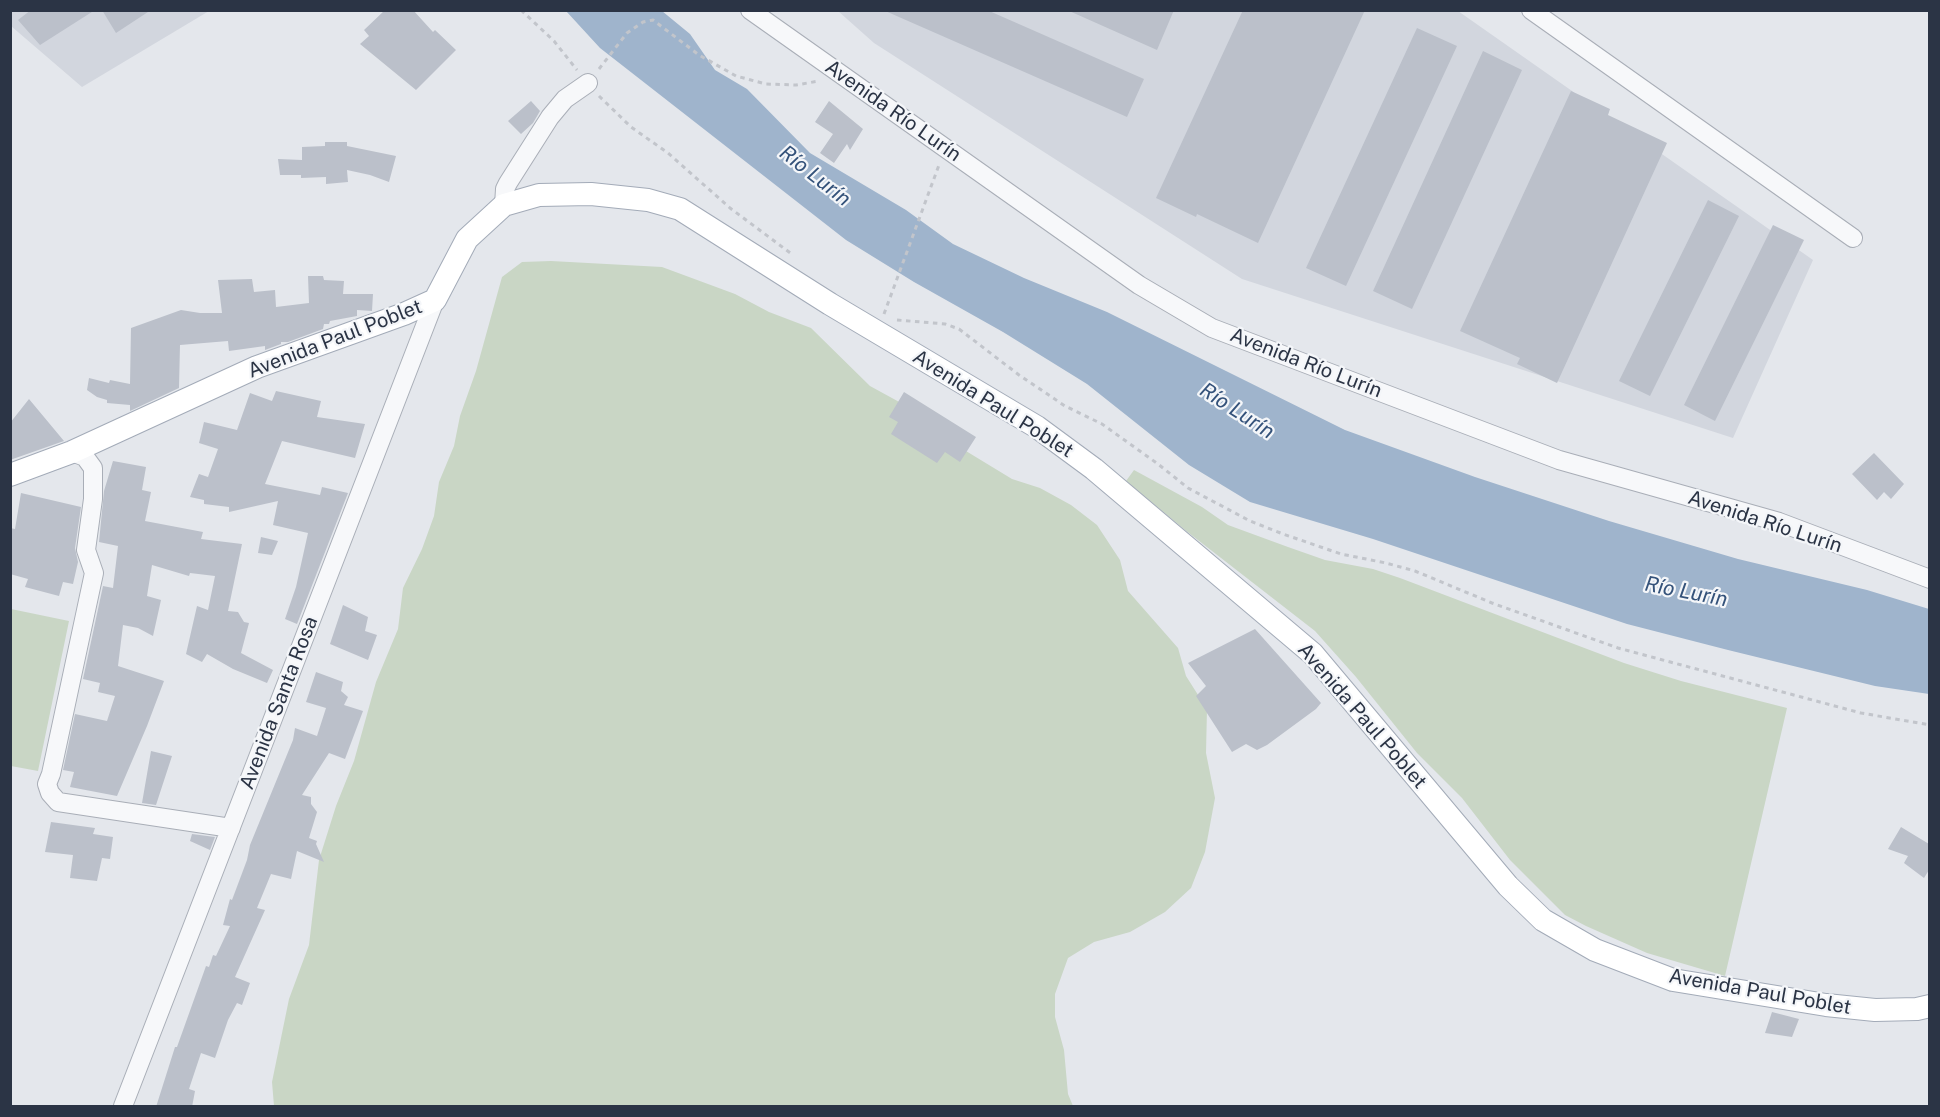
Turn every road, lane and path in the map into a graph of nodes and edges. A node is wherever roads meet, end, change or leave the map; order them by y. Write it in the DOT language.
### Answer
graph roads {
  1 [pos="521,10"];
  2 [pos="750,10"];
  3 [pos="1531,10"];
  4 [pos="845,77"];
  5 [pos="588,83"];
  6 [pos="946,148"];
  7 [pos="504,205"];
  8 [pos="1853,238"];
  9 [pos="799,260"];
  10 [pos="891,295"];
  11 [pos="435,300"];
  12 [pos="882,316"];
  13 [pos="72,452"];
  14 [pos="10,475"];
  15 [pos="1929,579"];
  16 [pos="1929,726"];
  17 [pos="231,828"];
  18 [pos="1929,1006"];
  19 [pos="123,1107"];
  1 -- 5 [label="path"];
  2 -- 4 [label="street, Avenida Río Lurín"];
  3 -- 8 [label="street"];
  4 -- 5 [label="path"];
  4 -- 6 [label="street, Avenida Río Lurín"];
  5 -- 7 [label="street"];
  5 -- 9 [label="path"];
  6 -- 10 [label="path"];
  6 -- 15 [label="street, Avenida Río Lurín"];
  7 -- 11 [label="main road, Avenida Paul Poblet"];
  7 -- 18 [label="main road, Avenida Paul Poblet"];
  11 -- 13 [label="main road, Avenida Paul Poblet"];
  11 -- 17 [label="street, Avenida Santa Rosa"];
  12 -- 16 [label="path"];
  13 -- 14 [label="main road, Avenida Paul Poblet"];
  13 -- 17 [label="street"];
  17 -- 19 [label="street, Avenida Santa Rosa"];
}
